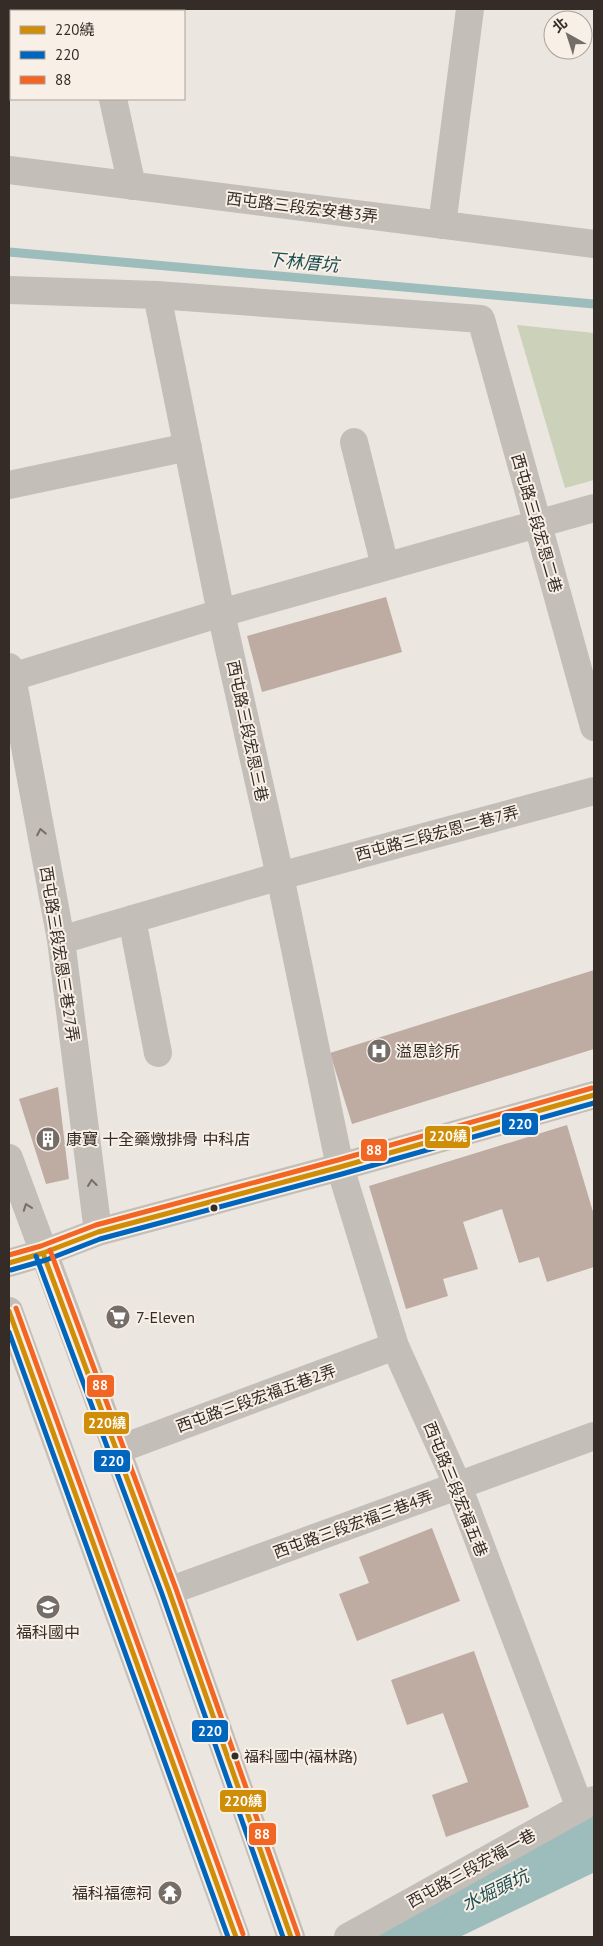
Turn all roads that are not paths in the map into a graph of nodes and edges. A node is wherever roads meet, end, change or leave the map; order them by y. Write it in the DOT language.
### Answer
graph roads {
  1 [pos="470,9"];
  2 [pos="112,100"];
  3 [pos="9,170"];
  4 [pos="132,186"];
  5 [pos="442,225"];
  6 [pos="594,244"];
  7 [pos="9,290"];
  8 [pos="157,295"];
  9 [pos="354,442"];
  10 [pos="188,447"];
  11 [pos="9,485"];
  12 [pos="594,508"];
  13 [pos="537,523"];
  14 [pos="385,566"];
  15 [pos="222,613"];
  16 [pos="584,649"];
  17 [pos="10,672"];
  18 [pos="594,727"];
  19 [pos="594,790"];
  20 [pos="280,876"];
  21 [pos="132,919"];
  22 [pos="61,940"];
  23 [pos="158,1053"];
  24 [pos="594,1095"];
  25 [pos="9,1158"];
  26 [pos="340,1167"];
  27 [pos="98,1232"];
  28 [pos="43,1253"];
  29 [pos="9,1263"];
  30 [pos="9,1311"];
  31 [pos="395,1346"];
  32 [pos="594,1436"];
  33 [pos="117,1450"];
  34 [pos="458,1486"];
  35 [pos="169,1591"];
  36 [pos="587,1804"];
  37 [pos="236,1937"];
  38 [pos="291,1937"];
  39 [pos="348,1937"];
  1 -- 5 [label="street"];
  2 -- 4 [label="street"];
  3 -- 4 [label="street, 西屯路三段宏安巷3弄"];
  4 -- 5 [label="street, 西屯路三段宏安巷3弄"];
  5 -- 6 [label="street, 西屯路三段宏安巷3弄"];
  7 -- 8 [label="street"];
  8 -- 10 [label="street, 西屯路三段宏恩三巷"];
  8 -- 13 [label="street, 西屯路三段宏恩二巷"];
  9 -- 14 [label="street"];
  10 -- 11 [label="street"];
  10 -- 15 [label="street, 西屯路三段宏恩三巷"];
  12 -- 13 [label="street, 西屯路三段宏恩三巷27弄"];
  13 -- 14 [label="street, 西屯路三段宏恩三巷27弄"];
  13 -- 16 [label="street, 西屯路三段宏恩二巷"];
  14 -- 15 [label="street, 西屯路三段宏恩三巷27弄"];
  15 -- 17 [label="street, 西屯路三段宏恩三巷27弄"];
  15 -- 20 [label="street, 西屯路三段宏恩三巷"];
  16 -- 18 [label="street, 西屯路三段宏恩二巷"];
  22 -- 17 [label="street, 西屯路三段宏恩三巷27弄, one-way"];
  19 -- 20 [label="street, 西屯路三段宏恩二巷7弄"];
  20 -- 21 [label="street, 西屯路三段宏恩二巷7弄"];
  20 -- 26 [label="street, 西屯路三段宏恩三巷"];
  21 -- 22 [label="street, 西屯路三段宏恩二巷7弄"];
  21 -- 23 [label="street"];
  27 -- 22 [label="street, 西屯路三段宏恩三巷27弄, one-way"];
  24 -- 26 [label="street"];
  28 -- 25 [label="street, one-way"];
  26 -- 27 [label="street"];
  26 -- 31 [label="street, 西屯路三段宏福五巷"];
  27 -- 28 [label="street"];
  28 -- 29 [label="street"];
  28 -- 33 [label="street"];
  30 -- 37 [label="street"];
  31 -- 33 [label="street, 西屯路三段宏福五巷2弄"];
  31 -- 34 [label="street, 西屯路三段宏福五巷"];
  32 -- 34 [label="street, 西屯路三段宏福三巷4弄"];
  33 -- 35 [label="street"];
  34 -- 35 [label="street, 西屯路三段宏福三巷4弄"];
  34 -- 36 [label="street, 西屯路三段宏福五巷"];
  35 -- 38 [label="street"];
  36 -- 39 [label="street, 西屯路三段宏福一巷"];
}
